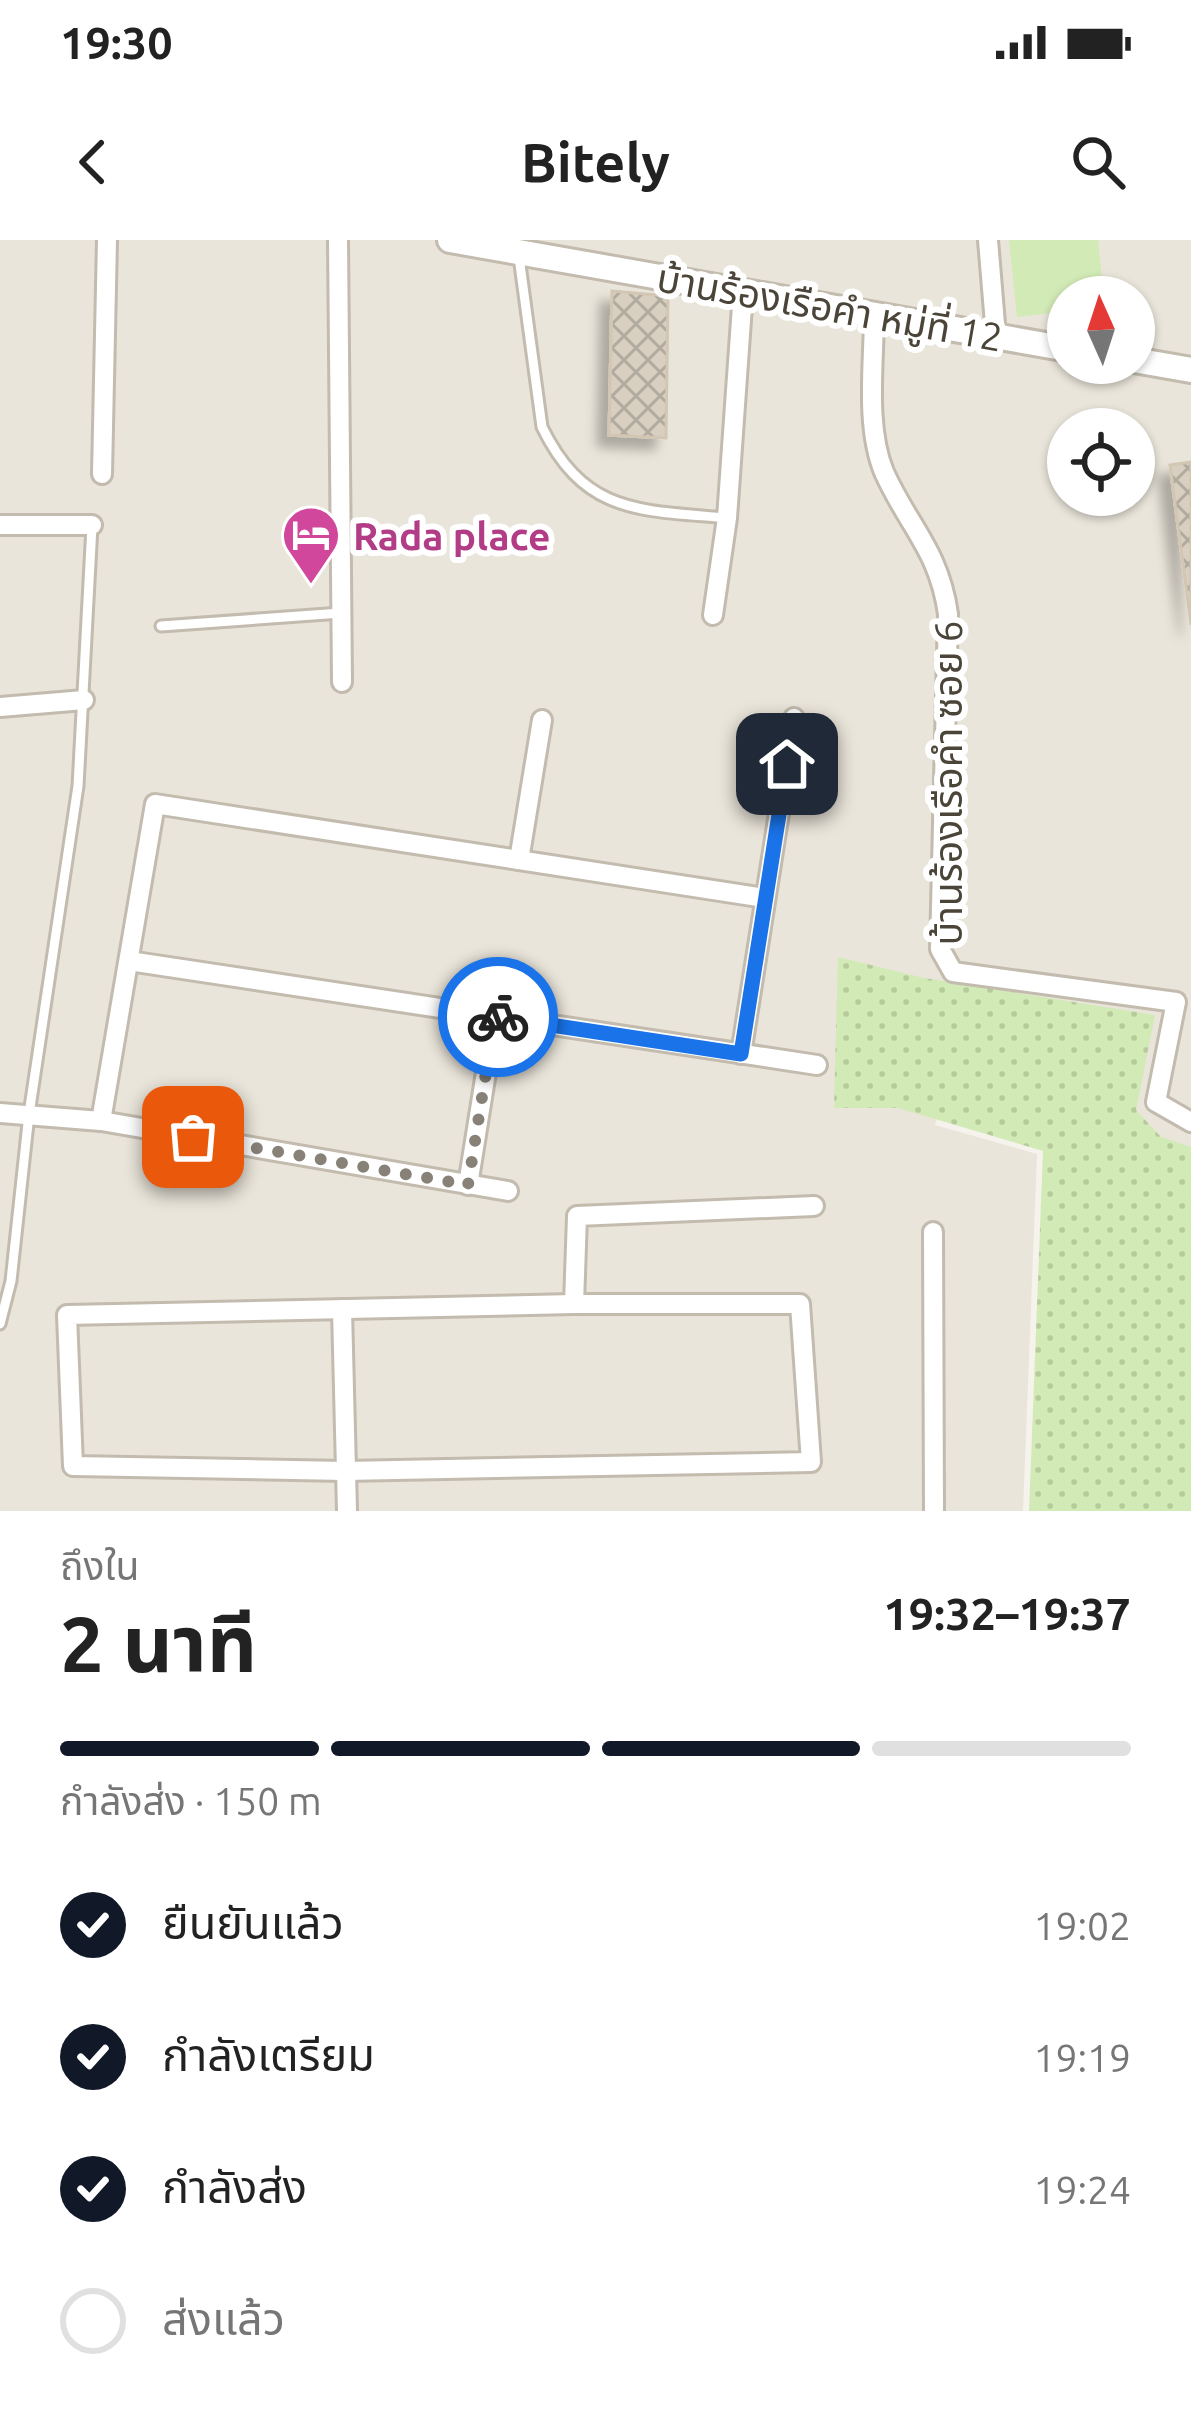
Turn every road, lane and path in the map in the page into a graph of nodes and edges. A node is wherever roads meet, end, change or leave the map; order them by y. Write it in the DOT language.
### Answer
graph roads {
  1 [pos="107,240"];
  2 [pos="338,240"];
  3 [pos="450,240"];
  4 [pos="988,240"];
  5 [pos="532,249"];
  6 [pos="743,292"];
  7 [pos="874,314"];
  8 [pos="996,336"];
  9 [pos="1047,345"];
  10 [pos="1155,364"];
  11 [pos="1191,370"];
  12 [pos="102,474"];
  13 [pos="727,518"];
  14 [pos="0,525"];
  15 [pos="92,525"];
  16 [pos="341,614"];
  17 [pos="713,615"];
  18 [pos="161,626"];
  19 [pos="342,682"];
  20 [pos="84,700"];
  21 [pos="0,707"];
  22 [pos="794,718"];
  23 [pos="542,720"];
  24 [pos="519,860"];
  25 [pos="765,898"];
  26 [pos="130,961"];
  27 [pos="1183,1004"];
  28 [pos="495,1016"];
  29 [pos="741,1054"];
  30 [pos="818,1065"];
  31 [pos="0,1113"];
  32 [pos="29,1114"];
  33 [pos="101,1121"];
  34 [pos="1191,1122"];
  35 [pos="468,1185"];
  36 [pos="508,1191"];
  37 [pos="814,1206"];
  38 [pos="933,1232"];
  39 [pos="574,1304"];
  40 [pos="342,1309"];
  41 [pos="0,1324"];
  42 [pos="344,1471"];
  43 [pos="347,1511"];
  44 [pos="934,1511"];
  1 -- 12 [label="street"];
  2 -- 16 [label="street"];
  3 -- 5 [label="street, บ้านร้องเรือคำ หมู่ที่ 12"];
  4 -- 8 [label="street"];
  5 -- 6 [label="street, บ้านร้องเรือคำ หมู่ที่ 12"];
  5 -- 13 [label="lane"];
  6 -- 7 [label="street, บ้านร้องเรือคำ หมู่ที่ 12"];
  6 -- 13 [label="street"];
  7 -- 8 [label="street, บ้านร้องเรือคำ หมู่ที่ 12"];
  7 -- 27 [label="street, บ้านร้องเรือคำ ซอย 6"];
  8 -- 9 [label="street, บ้านร้องเรือคำ หมู่ที่ 12"];
  10 -- 11 [label="street"];
  13 -- 17 [label="street"];
  14 -- 15 [label="street"];
  15 -- 20 [label="lane"];
  16 -- 18 [label="lane"];
  16 -- 19 [label="street"];
  20 -- 21 [label="street"];
  20 -- 32 [label="lane"];
  22 -- 25 [label="street"];
  23 -- 24 [label="street"];
  24 -- 25 [label="street"];
  24 -- 26 [label="street"];
  25 -- 29 [label="street"];
  26 -- 28 [label="street"];
  26 -- 33 [label="street"];
  27 -- 34 [label="street, บ้านร้องเรือคำ ซอย 6"];
  28 -- 29 [label="street"];
  28 -- 35 [label="street"];
  29 -- 30 [label="street"];
  31 -- 32 [label="street"];
  32 -- 33 [label="street"];
  32 -- 41 [label="lane"];
  33 -- 35 [label="street"];
  35 -- 36 [label="street"];
  37 -- 39 [label="street"];
  38 -- 44 [label="street"];
  39 -- 40 [label="street"];
  39 -- 42 [label="street"];
  40 -- 42 [label="street"];
  40 -- 42 [label="street"];
  42 -- 43 [label="street"];
}
